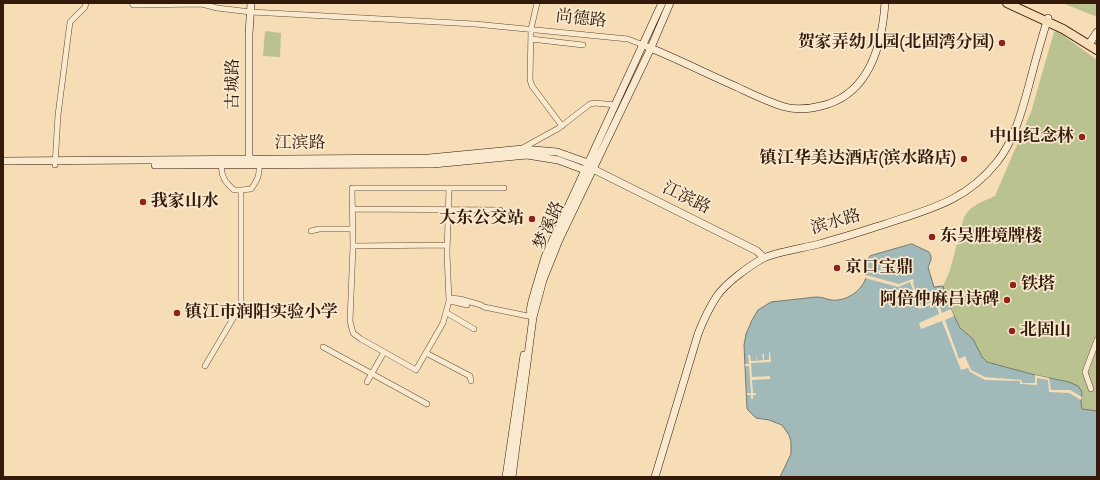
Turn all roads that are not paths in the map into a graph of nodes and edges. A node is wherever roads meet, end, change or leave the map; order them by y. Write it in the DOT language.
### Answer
graph roads {
  1 [pos="86,3"];
  2 [pos="132,3"];
  3 [pos="169,3"];
  4 [pos="251,3"];
  5 [pos="537,3"];
  6 [pos="662,3"];
  7 [pos="670,3"];
  8 [pos="885,3"];
  9 [pos="1007,3"];
  10 [pos="1015,3"];
  11 [pos="210,5"];
  12 [pos="251,12"];
  13 [pos="1047,19"];
  14 [pos="531,29"];
  15 [pos="1097,32"];
  16 [pos="531,39"];
  17 [pos="1092,43"];
  18 [pos="584,45"];
  19 [pos="643,45"];
  20 [pos="651,48"];
  21 [pos="1097,50"];
  22 [pos="615,105"];
  23 [pos="562,126"];
  24 [pos="519,150"];
  25 [pos="3,161"];
  26 [pos="249,162"];
  27 [pos="56,163"];
  28 [pos="3,165"];
  29 [pos="222,165"];
  30 [pos="259,165"];
  31 [pos="588,167"];
  32 [pos="449,188"];
  33 [pos="504,188"];
  34 [pos="241,190"];
  35 [pos="352,209"];
  36 [pos="448,210"];
  37 [pos="500,210"];
  38 [pos="353,229"];
  39 [pos="311,231"];
  40 [pos="447,245"];
  41 [pos="353,246"];
  42 [pos="764,258"];
  43 [pos="449,300"];
  44 [pos="447,313"];
  45 [pos="531,317"];
  46 [pos="474,329"];
  47 [pos="1097,340"];
  48 [pos="323,347"];
  49 [pos="384,352"];
  50 [pos="426,353"];
  51 [pos="205,366"];
  52 [pos="372,374"];
  53 [pos="471,380"];
  54 [pos="367,382"];
  55 [pos="1091,389"];
  56 [pos="427,404"];
  57 [pos="506,477"];
  58 [pos="512,477"];
  59 [pos="655,477"];
  1 -- 27 [label="street"];
  2 -- 3 [label="street, 尚德路"];
  3 -- 11 [label="street, 尚德路"];
  4 -- 12 [label="main road, 古城路"];
  5 -- 14 [label="street"];
  6 -- 19 [label="main road, 梦溪路"];
  7 -- 20 [label="main road, 梦溪路"];
  8 -- 20 [label="main road"];
  9 -- 13 [label="main road"];
  10 -- 13 [label="main road"];
  11 -- 12 [label="street, 尚德路"];
  12 -- 14 [label="street, 尚德路"];
  12 -- 26 [label="main road, 古城路"];
  13 -- 17 [label="main road"];
  13 -- 42 [label="main road, 滨水路"];
  14 -- 16 [label="street"];
  14 -- 19 [label="street, 尚德路"];
  15 -- 17 [label="main road"];
  16 -- 18 [label="street"];
  16 -- 23 [label="street"];
  17 -- 21 [label="main road"];
  19 -- 20 [label="main road"];
  19 -- 22 [label="main road, 梦溪路"];
  20 -- 31 [label="main road, 梦溪路"];
  22 -- 23 [label="street"];
  22 -- 31 [label="main road, 梦溪路"];
  23 -- 24 [label="street"];
  24 -- 26 [label="main road, 江滨路"];
  24 -- 31 [label="main road, 江滨路"];
  25 -- 27 [label="main road, 江滨路"];
  26 -- 27 [label="main road, 江滨路"];
  26 -- 29 [label="main road, 江滨路"];
  26 -- 30 [label="main road, 江滨路"];
  27 -- 28 [label="main road, 江滨路"];
  27 -- 29 [label="main road, 江滨路"];
  29 -- 34 [label="street"];
  30 -- 31 [label="main road, 江滨路"];
  30 -- 34 [label="street"];
  31 -- 42 [label="main road, 江滨路"];
  31 -- 45 [label="main road, 梦溪路"];
  32 -- 33 [label="street"];
  32 -- 35 [label="street"];
  32 -- 36 [label="street"];
  34 -- 51 [label="street"];
  35 -- 36 [label="street"];
  35 -- 38 [label="street"];
  36 -- 37 [label="street"];
  36 -- 40 [label="street"];
  38 -- 39 [label="street"];
  38 -- 41 [label="street"];
  40 -- 41 [label="street"];
  40 -- 43 [label="street"];
  41 -- 49 [label="street"];
  42 -- 59 [label="main road, 滨水路"];
  43 -- 44 [label="street"];
  43 -- 45 [label="street"];
  44 -- 46 [label="street"];
  44 -- 50 [label="street"];
  45 -- 57 [label="main road, 梦溪路"];
  45 -- 58 [label="main road, 梦溪路"];
  47 -- 55 [label="street"];
  48 -- 52 [label="street"];
  49 -- 50 [label="street"];
  49 -- 52 [label="street"];
  50 -- 53 [label="street"];
  52 -- 54 [label="street"];
  52 -- 56 [label="street"];
}
